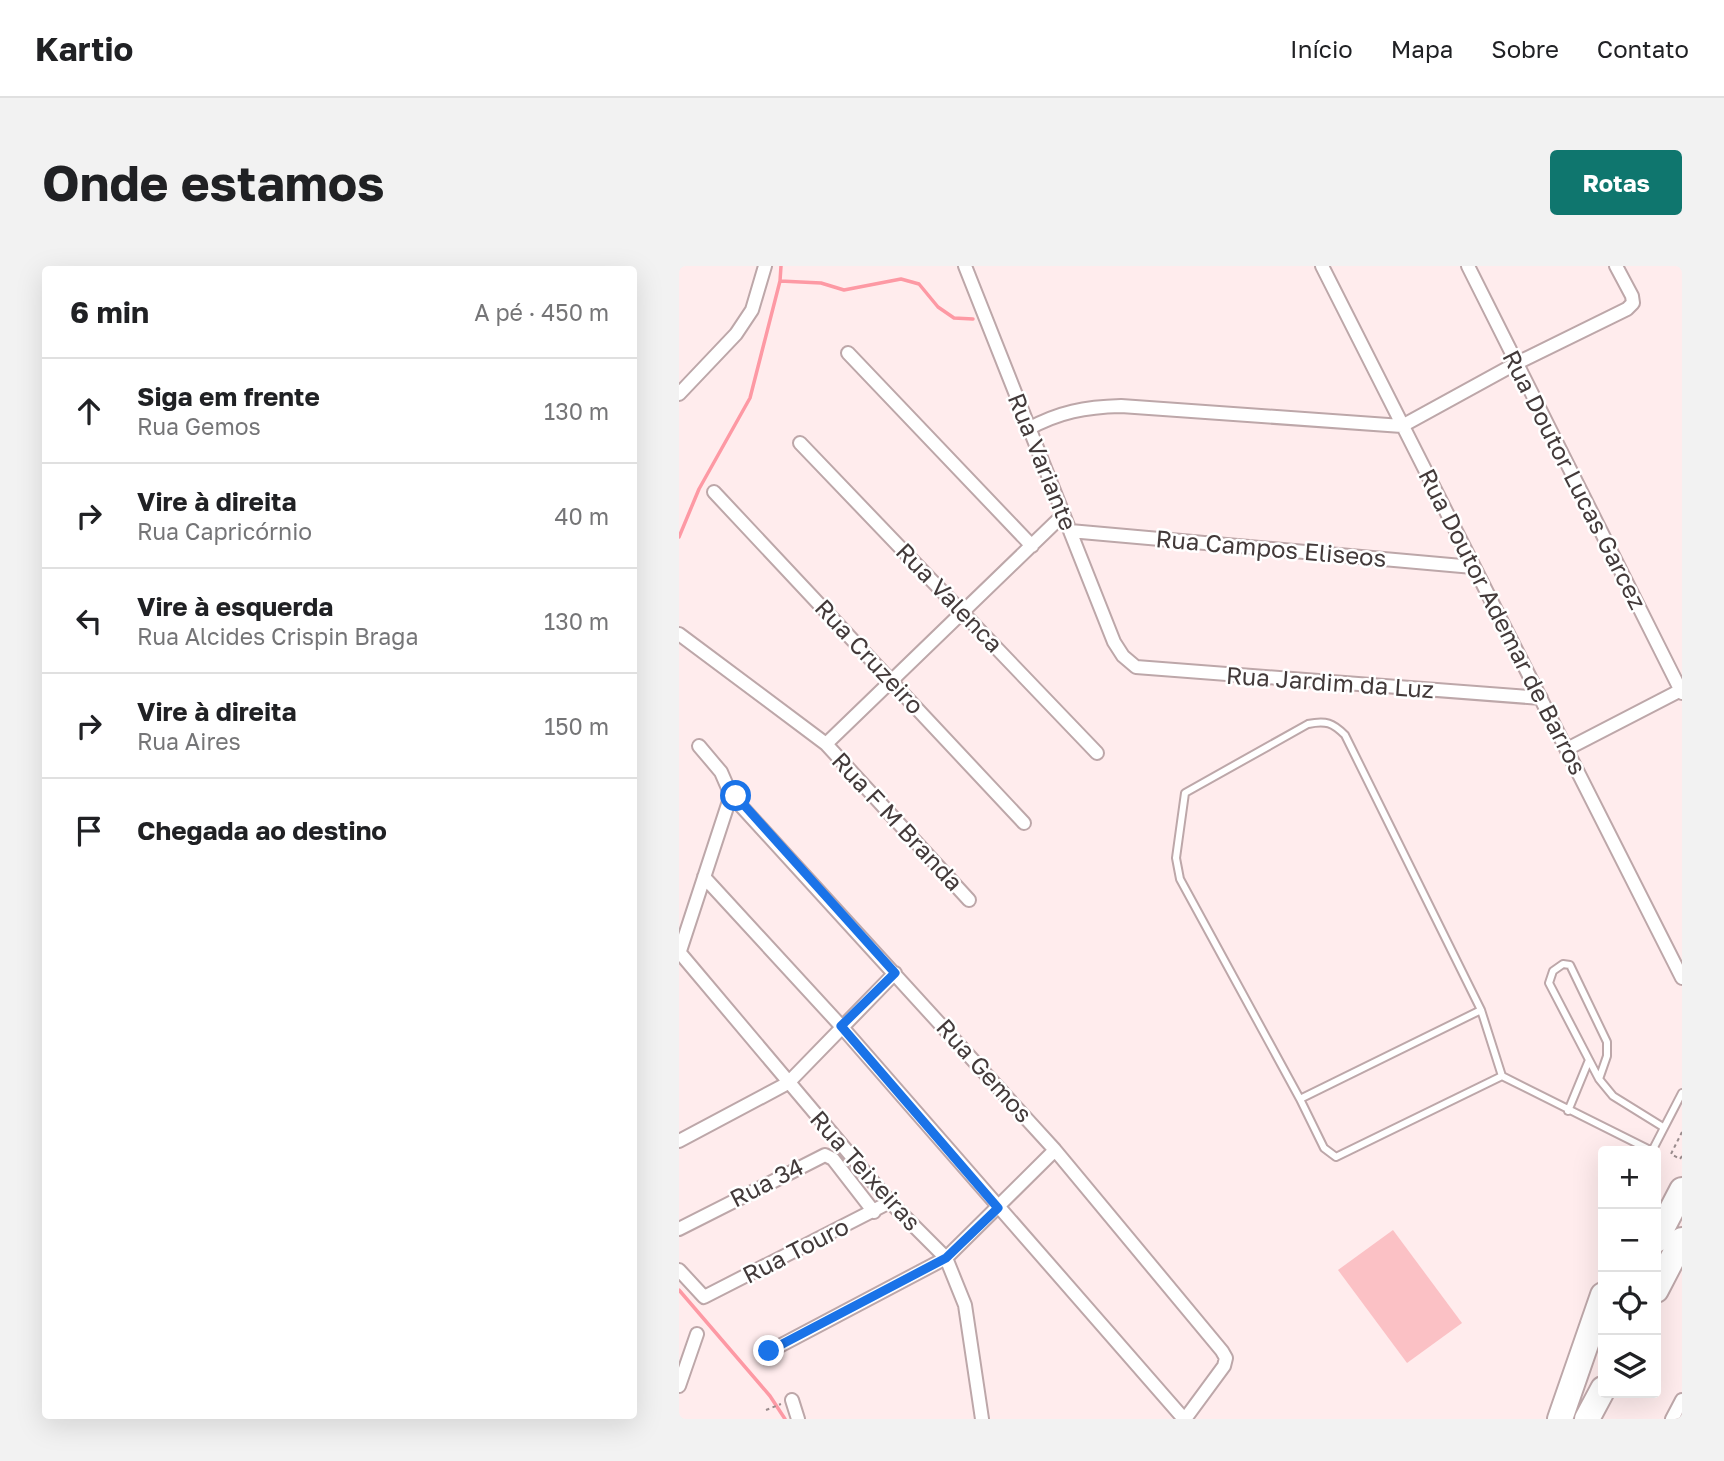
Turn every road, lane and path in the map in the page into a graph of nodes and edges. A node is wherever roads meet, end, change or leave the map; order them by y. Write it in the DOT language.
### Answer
graph roads {
  1 [pos="765,266"];
  2 [pos="965,266"];
  3 [pos="1322,266"];
  4 [pos="1468,266"];
  5 [pos="1616,266"];
  6 [pos="848,353"];
  7 [pos="1515,363"];
  8 [pos="679,394"];
  9 [pos="1402,426"];
  10 [pos="1028,429"];
  11 [pos="800,443"];
  12 [pos="714,492"];
  13 [pos="1063,515"];
  14 [pos="1070,531"];
  15 [pos="1032,546"];
  16 [pos="1472,567"];
  17 [pos="963,612"];
  18 [pos="679,634"];
  19 [pos="1123,656"];
  20 [pos="892,681"];
  21 [pos="1681,692"];
  22 [pos="1541,698"];
  23 [pos="826,744"];
  24 [pos="699,747"];
  25 [pos="1567,749"];
  26 [pos="1097,753"];
  27 [pos="731,795"];
  28 [pos="1024,822"];
  29 [pos="704,877"];
  30 [pos="969,900"];
  31 [pos="680,953"];
  32 [pos="895,973"];
  33 [pos="1682,978"];
  34 [pos="1481,1010"];
  35 [pos="841,1026"];
  36 [pos="1589,1060"];
  37 [pos="1502,1076"];
  38 [pos="1599,1079"];
  39 [pos="788,1083"];
  40 [pos="1682,1093"];
  41 [pos="1300,1100"];
  42 [pos="1568,1111"];
  43 [pos="1663,1127"];
  44 [pos="1682,1132"];
  45 [pos="679,1141"];
  46 [pos="1642,1146"];
  47 [pos="1654,1146"];
  48 [pos="1055,1150"];
  49 [pos="1682,1156"];
  50 [pos="1682,1190"];
  51 [pos="890,1202"];
  52 [pos="998,1208"];
  53 [pos="874,1212"];
  54 [pos="679,1228"];
  55 [pos="1661,1230"];
  56 [pos="1682,1240"];
  57 [pos="946,1258"];
  58 [pos="679,1270"];
  59 [pos="1661,1280"];
  60 [pos="1598,1309"];
  61 [pos="697,1334"];
  62 [pos="1598,1348"];
  63 [pos="769,1351"];
  64 [pos="679,1386"];
  65 [pos="1598,1398"];
  66 [pos="792,1400"];
  67 [pos="1682,1400"];
  68 [pos="766,1410"];
  69 [pos="798,1419"];
  70 [pos="982,1419"];
  71 [pos="1184,1419"];
  72 [pos="1560,1419"];
  73 [pos="1587,1419"];
  74 [pos="1672,1419"];
  1 -- 8 [label="street"];
  2 -- 10 [label="street, Rua Variante"];
  3 -- 9 [label="street, Rua Doutor Ademar de Barros"];
  4 -- 7 [label="street, Rua Doutor Lucas Garcez"];
  5 -- 7 [label="street"];
  6 -- 15 [label="street"];
  7 -- 9 [label="street"];
  7 -- 21 [label="street, Rua Doutor Lucas Garcez"];
  9 -- 10 [label="street"];
  9 -- 16 [label="street, Rua Doutor Ademar de Barros"];
  10 -- 13 [label="street, Rua Variante"];
  11 -- 17 [label="street, Rua Valenca"];
  12 -- 20 [label="street, Rua Cruzeiro"];
  13 -- 14 [label="street, Rua Variante"];
  13 -- 15 [label="street"];
  14 -- 16 [label="street, Rua Campos Eliseos"];
  14 -- 19 [label="street, Rua Variante"];
  15 -- 17 [label="street"];
  16 -- 22 [label="street, Rua Doutor Ademar de Barros"];
  17 -- 20 [label="street"];
  17 -- 26 [label="street, Rua Valenca"];
  18 -- 23 [label="street, Rua F M Branda"];
  19 -- 22 [label="street, Rua Jardim da Luz"];
  20 -- 23 [label="street"];
  20 -- 28 [label="street, Rua Cruzeiro"];
  21 -- 25 [label="street"];
  22 -- 25 [label="street, Rua Doutor Ademar de Barros"];
  23 -- 30 [label="street, Rua F M Branda"];
  24 -- 27 [label="street, Rua Gemos"];
  25 -- 33 [label="street, Rua Doutor Ademar de Barros"];
  27 -- 29 [label="street"];
  27 -- 32 [label="street, Rua Gemos"];
  29 -- 31 [label="street"];
  29 -- 35 [label="street"];
  31 -- 39 [label="street, Rua Teixeiras"];
  32 -- 35 [label="street"];
  32 -- 48 [label="street, Rua Gemos"];
  34 -- 37 [label="lane"];
  34 -- 41 [label="lane"];
  34 -- 41 [label="lane"];
  35 -- 39 [label="street"];
  35 -- 52 [label="street"];
  36 -- 38 [label="lane"];
  36 -- 38 [label="lane"];
  36 -- 42 [label="lane"];
  37 -- 41 [label="lane"];
  37 -- 42 [label="lane"];
  38 -- 43 [label="lane"];
  39 -- 45 [label="street"];
  39 -- 51 [label="street, Rua Teixeiras"];
  40 -- 43 [label="lane"];
  42 -- 46 [label="lane"];
  43 -- 47 [label="lane"];
  44 -- 49 [label="path"];
  48 -- 52 [label="street"];
  48 -- 71 [label="street, Rua Gemos"];
  50 -- 55 [label="highway"];
  51 -- 53 [label="street, Rua Touro"];
  51 -- 57 [label="street, Rua Teixeiras"];
  52 -- 57 [label="street"];
  52 -- 71 [label="street"];
  53 -- 54 [label="street, Rua 34"];
  53 -- 58 [label="street, Rua Touro"];
  56 -- 59 [label="highway"];
  57 -- 63 [label="street"];
  57 -- 70 [label="street, Rua Teixeiras"];
  60 -- 72 [label="highway"];
  61 -- 64 [label="street"];
  62 -- 72 [label="highway"];
  65 -- 73 [label="highway"];
  66 -- 68 [label="path"];
  66 -- 69 [label="street"];
  67 -- 74 [label="street"];
}
